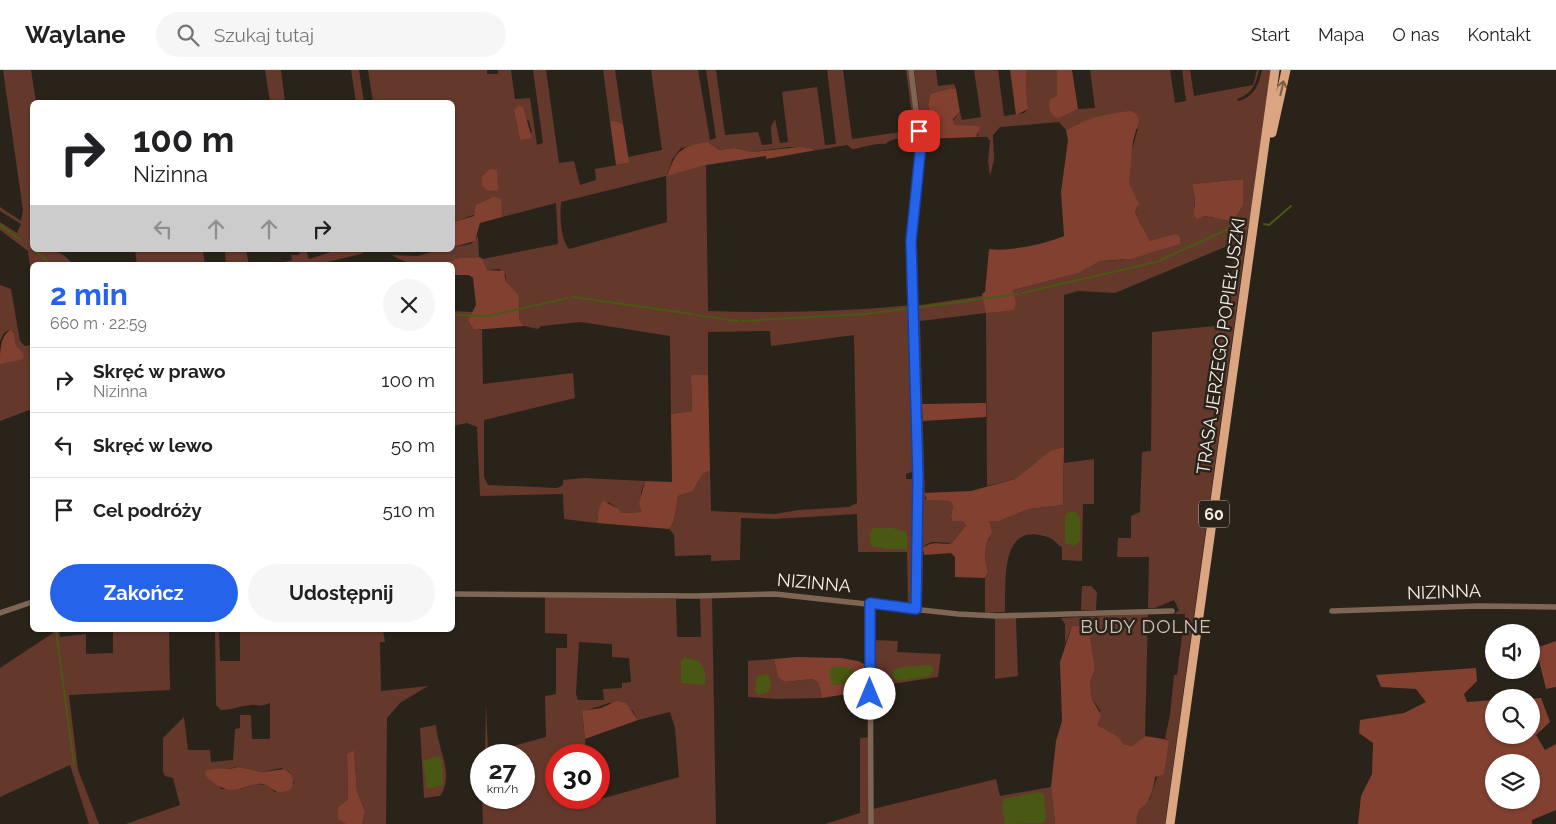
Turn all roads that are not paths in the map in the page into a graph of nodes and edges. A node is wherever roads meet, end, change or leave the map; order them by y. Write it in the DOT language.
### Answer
graph roads {
  1 [pos="911,70"];
  2 [pos="1276,70"];
  3 [pos="1286,70"];
  4 [pos="1263,170"];
  5 [pos="455,594"];
  6 [pos="30,603"];
  7 [pos="870,603"];
  8 [pos="1556,607"];
  9 [pos="916,609"];
  10 [pos="1172,611"];
  11 [pos="1332,611"];
  12 [pos="0,613"];
  13 [pos="871,824"];
  14 [pos="1170,824"];
  1 -- 9 [label="street"];
  2 -- 4 [label="main road, TRASA JERZEGO POPIEŁUSZKI / 60"];
  4 -- 3 [label="main road, TRASA JERZEGO POPIEŁUSZKI / 60, one-way"];
  4 -- 14 [label="main road, TRASA JERZEGO POPIEŁUSZKI / 60"];
  5 -- 7 [label="street, NIZINNA"];
  6 -- 12 [label="street"];
  7 -- 9 [label="street, NIZINNA"];
  7 -- 13 [label="street"];
  8 -- 11 [label="street, NIZINNA"];
  9 -- 10 [label="street, NIZINNA"];
}
